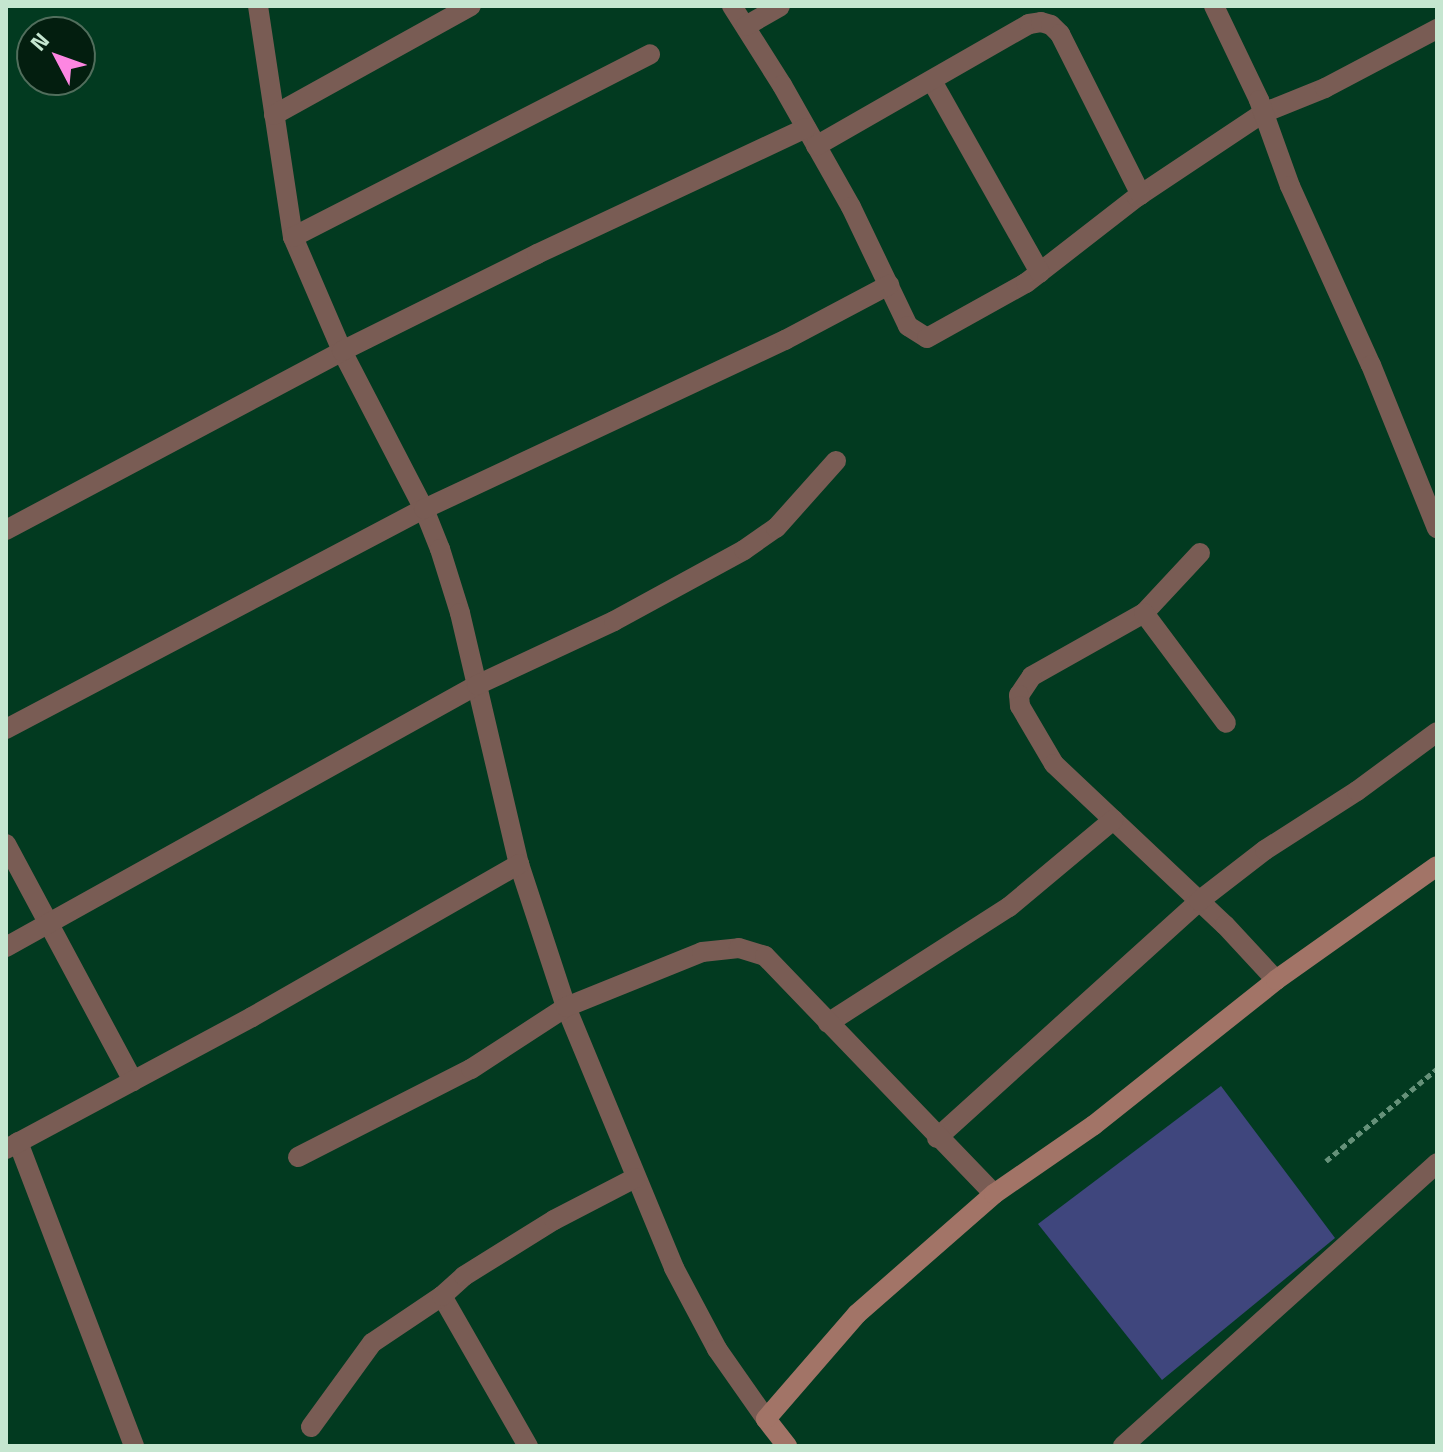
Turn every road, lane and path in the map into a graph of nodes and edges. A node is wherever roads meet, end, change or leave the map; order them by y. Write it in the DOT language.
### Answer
graph roads {
  1 [pos="471,6"];
  2 [pos="732,6"];
  3 [pos="780,6"];
  4 [pos="1214,6"];
  5 [pos="263,8"];
  6 [pos="746,26"];
  7 [pos="1437,29"];
  8 [pos="650,54"];
  9 [pos="932,81"];
  10 [pos="1263,113"];
  11 [pos="274,115"];
  12 [pos="811,137"];
  13 [pos="1141,195"];
  14 [pos="293,237"];
  15 [pos="1040,273"];
  16 [pos="889,285"];
  17 [pos="342,351"];
  18 [pos="836,461"];
  19 [pos="424,509"];
  20 [pos="1437,528"];
  21 [pos="6,530"];
  22 [pos="1200,553"];
  23 [pos="1144,613"];
  24 [pos="477,685"];
  25 [pos="1226,723"];
  26 [pos="6,729"];
  27 [pos="1437,732"];
  28 [pos="1113,820"];
  29 [pos="6,844"];
  30 [pos="519,864"];
  31 [pos="1437,866"];
  32 [pos="1199,901"];
  33 [pos="50,922"];
  34 [pos="6,947"];
  35 [pos="1276,980"];
  36 [pos="566,1007"];
  37 [pos="828,1023"];
  38 [pos="1437,1069"];
  39 [pos="133,1081"];
  40 [pos="937,1138"];
  41 [pos="12,1146"];
  42 [pos="298,1157"];
  43 [pos="1326,1161"];
  44 [pos="1437,1163"];
  45 [pos="635,1178"];
  46 [pos="994,1194"];
  47 [pos="442,1296"];
  48 [pos="766,1419"];
  49 [pos="311,1427"];
  50 [pos="134,1446"];
  51 [pos="528,1446"];
  52 [pos="787,1446"];
  53 [pos="1123,1446"];
  1 -- 11 [label="street"];
  2 -- 6 [label="street"];
  3 -- 6 [label="street"];
  4 -- 10 [label="street"];
  5 -- 11 [label="street"];
  6 -- 12 [label="street"];
  7 -- 10 [label="street"];
  8 -- 14 [label="street"];
  9 -- 12 [label="street"];
  9 -- 13 [label="street"];
  9 -- 15 [label="street"];
  10 -- 13 [label="street"];
  10 -- 20 [label="street"];
  11 -- 14 [label="street"];
  12 -- 16 [label="street"];
  12 -- 17 [label="street"];
  13 -- 15 [label="street"];
  14 -- 17 [label="street"];
  15 -- 16 [label="street"];
  16 -- 19 [label="street"];
  17 -- 19 [label="street"];
  17 -- 21 [label="street"];
  18 -- 24 [label="street"];
  19 -- 24 [label="street"];
  19 -- 26 [label="street"];
  22 -- 23 [label="street"];
  23 -- 25 [label="street"];
  23 -- 28 [label="street"];
  24 -- 30 [label="street"];
  24 -- 33 [label="street"];
  27 -- 32 [label="street"];
  28 -- 32 [label="street"];
  28 -- 37 [label="street"];
  29 -- 33 [label="street"];
  30 -- 36 [label="street"];
  30 -- 39 [label="street"];
  31 -- 35 [label="street"];
  32 -- 35 [label="street"];
  32 -- 40 [label="street"];
  33 -- 34 [label="street"];
  33 -- 39 [label="street"];
  35 -- 46 [label="street"];
  36 -- 37 [label="street"];
  36 -- 42 [label="street"];
  36 -- 45 [label="street"];
  37 -- 40 [label="street"];
  38 -- 43 [label="path"];
  39 -- 41 [label="street"];
  40 -- 46 [label="street"];
  41 -- 50 [label="street"];
  44 -- 53 [label="street"];
  45 -- 47 [label="street"];
  45 -- 48 [label="street"];
  46 -- 48 [label="street"];
  47 -- 49 [label="street"];
  47 -- 51 [label="street"];
  48 -- 52 [label="street"];
}
